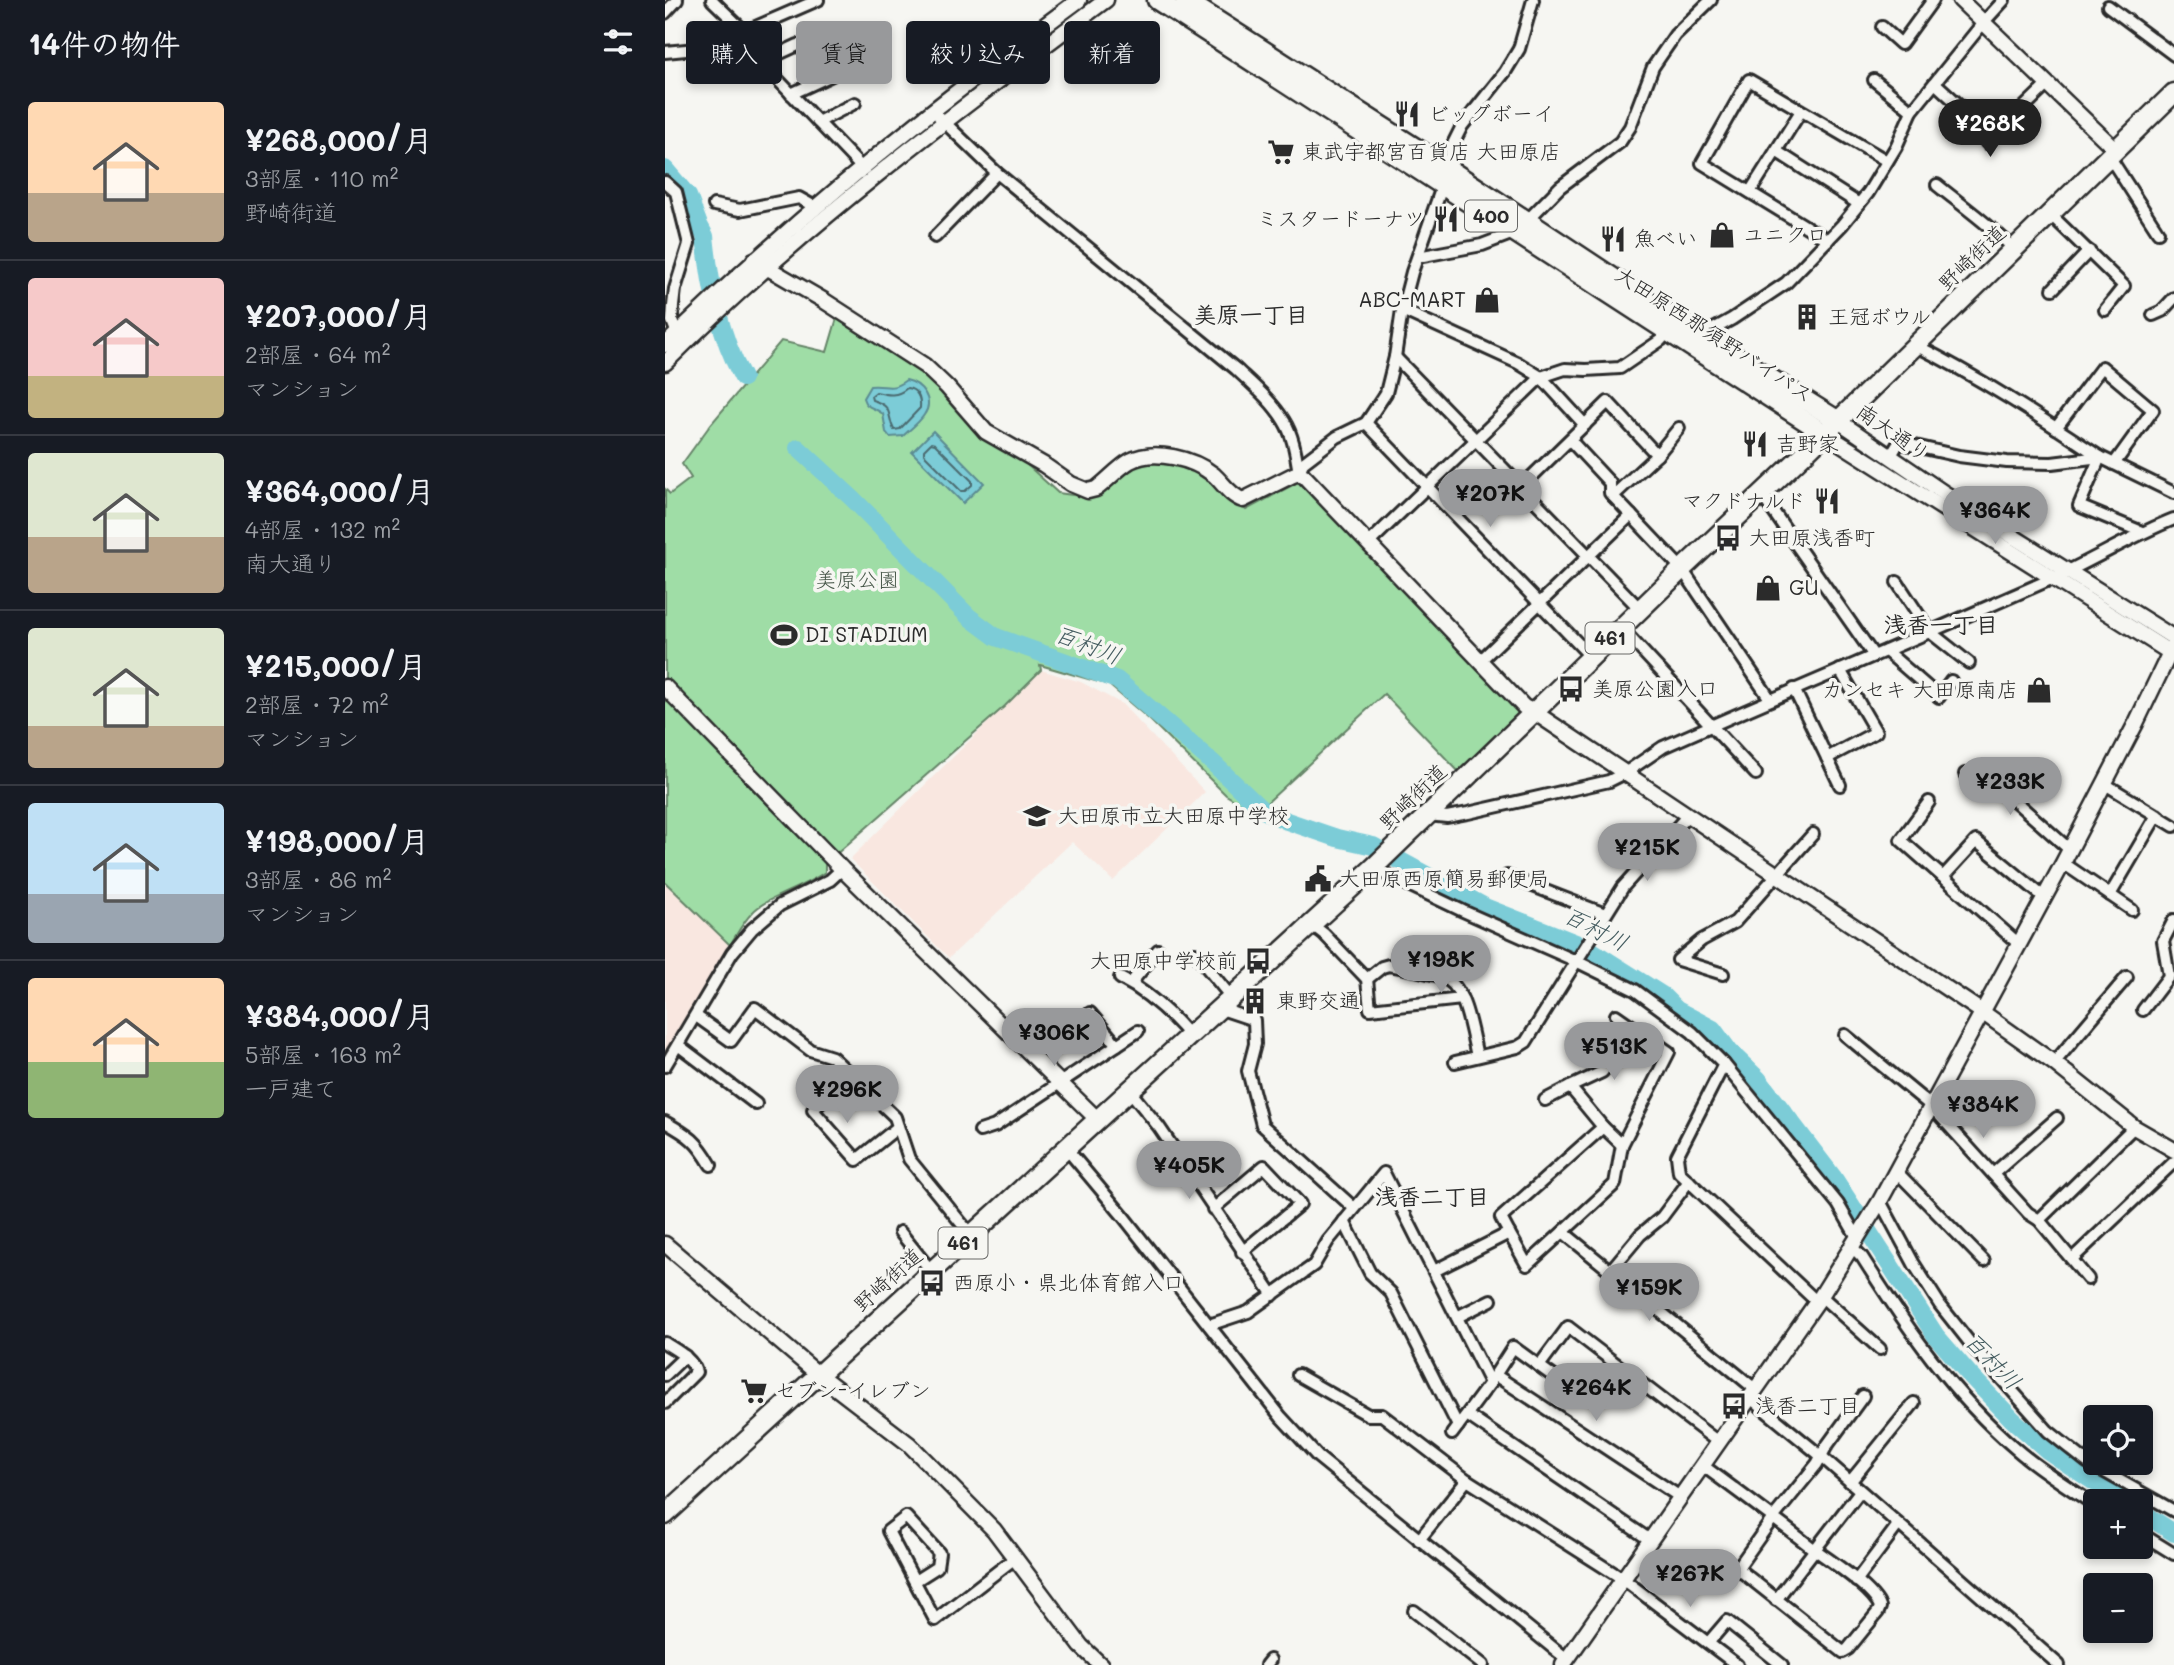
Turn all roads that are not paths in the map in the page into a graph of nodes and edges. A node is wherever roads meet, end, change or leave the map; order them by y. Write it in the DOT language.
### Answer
graph roads {
  1 [pos="677,0"];
  2 [pos="712,0"];
  3 [pos="818,0"];
  4 [pos="1079,0"];
  5 [pos="1106,0"];
  6 [pos="1157,0"];
  7 [pos="1185,0"];
  8 [pos="1533,0"];
  9 [pos="1711,0"];
  10 [pos="1933,0"];
  11 [pos="1960,0"];
  12 [pos="2004,0"];
  13 [pos="2108,6"];
  14 [pos="665,13"];
  15 [pos="730,21"];
  16 [pos="774,21"];
  17 [pos="1983,23"];
  18 [pos="1882,27"];
  19 [pos="686,50"];
  20 [pos="665,52"];
  21 [pos="2174,55"];
  22 [pos="1874,80"];
  23 [pos="1935,83"];
  24 [pos="782,84"];
  25 [pos="813,84"];
  26 [pos="2048,84"];
  27 [pos="2174,93"];
  28 [pos="792,94"];
  29 [pos="855,103"];
  30 [pos="932,111"];
  31 [pos="1801,111"];
  32 [pos="1912,111"];
  33 [pos="944,121"];
  34 [pos="818,122"];
  35 [pos="1776,151"];
  36 [pos="2113,153"];
  37 [pos="1887,161"];
  38 [pos="862,168"];
  39 [pos="997,173"];
  40 [pos="1445,176"];
  41 [pos="665,182"];
  42 [pos="1937,185"];
  43 [pos="1750,192"];
  44 [pos="1859,204"];
  45 [pos="715,205"];
  46 [pos="815,207"];
  47 [pos="2050,214"];
  48 [pos="1521,226"];
  49 [pos="2158,232"];
  50 [pos="935,237"];
  51 [pos="1828,240"];
  52 [pos="2014,249"];
  53 [pos="2088,251"];
  54 [pos="1418,257"];
  55 [pos="760,264"];
  56 [pos="2053,289"];
  57 [pos="2174,298"];
  58 [pos="1402,310"];
  59 [pos="2105,310"];
  60 [pos="706,314"];
  61 [pos="2153,315"];
  62 [pos="1668,331"];
  63 [pos="677,334"];
  64 [pos="1703,335"];
  65 [pos="665,345"];
  66 [pos="1915,345"];
  67 [pos="1395,357"];
  68 [pos="665,363"];
  69 [pos="1541,377"];
  70 [pos="1837,421"];
  71 [pos="1366,423"];
  72 [pos="1585,425"];
  73 [pos="1679,428"];
  74 [pos="2056,428"];
  75 [pos="1824,433"];
  76 [pos="1477,439"];
  77 [pos="1570,440"];
  78 [pos="1657,455"];
  79 [pos="1890,457"];
  80 [pos="2100,457"];
  81 [pos="2114,464"];
  82 [pos="1299,473"];
  83 [pos="1427,486"];
  84 [pos="1522,486"];
  85 [pos="2174,493"];
  86 [pos="1761,494"];
  87 [pos="1613,496"];
  88 [pos="1631,515"];
  89 [pos="2174,519"];
  90 [pos="2142,532"];
  91 [pos="1369,543"];
  92 [pos="1589,556"];
  93 [pos="1682,569"];
  94 [pos="2067,570"];
  95 [pos="2054,578"];
  96 [pos="1897,582"];
  97 [pos="1539,604"];
  98 [pos="1640,609"];
  99 [pos="1621,628"];
  100 [pos="1930,632"];
  101 [pos="2173,647"];
  102 [pos="1886,651"];
  103 [pos="1874,656"];
  104 [pos="1591,657"];
  105 [pos="1481,660"];
  106 [pos="1969,663"];
  107 [pos="1840,670"];
  108 [pos="1951,681"];
  109 [pos="665,687"];
  110 [pos="1794,689"];
  111 [pos="1770,699"];
  112 [pos="1534,712"];
  113 [pos="1710,726"];
  114 [pos="1827,758"];
  115 [pos="1626,773"];
  116 [pos="1756,774"];
  117 [pos="1965,774"];
  118 [pos="2105,784"];
  119 [pos="1840,785"];
  120 [pos="1929,802"];
  121 [pos="1428,815"];
  122 [pos="1688,815"];
  123 [pos="2157,815"];
  124 [pos="2174,826"];
  125 [pos="1813,834"];
  126 [pos="2070,850"];
  127 [pos="2063,863"];
  128 [pos="1377,865"];
  129 [pos="842,869"];
  130 [pos="1777,873"];
  131 [pos="1507,876"];
  132 [pos="1943,877"];
  133 [pos="2110,895"];
  134 [pos="2045,898"];
  135 [pos="2132,910"];
  136 [pos="1605,914"];
  137 [pos="2174,920"];
  138 [pos="1311,924"];
  139 [pos="2020,945"];
  140 [pos="1158,950"];
  141 [pos="1195,953"];
  142 [pos="1576,960"];
  143 [pos="1723,974"];
  144 [pos="2127,977"];
  145 [pos="1120,978"];
  146 [pos="1367,979"];
  147 [pos="1131,983"];
  148 [pos="1462,999"];
  149 [pos="1225,1003"];
  150 [pos="2143,1010"];
  151 [pos="1982,1012"];
  152 [pos="1090,1013"];
  153 [pos="1616,1015"];
  154 [pos="696,1016"];
  155 [pos="1636,1030"];
  156 [pos="1138,1031"];
  157 [pos="1189,1035"];
  158 [pos="1845,1035"];
  159 [pos="678,1045"];
  160 [pos="1117,1045"];
  161 [pos="1477,1056"];
  162 [pos="1455,1062"];
  163 [pos="2054,1063"];
  164 [pos="1724,1064"];
  165 [pos="665,1066"];
  166 [pos="850,1074"];
  167 [pos="1060,1083"];
  168 [pos="1570,1087"];
  169 [pos="1129,1090"];
  170 [pos="1545,1100"];
  171 [pos="756,1104"];
  172 [pos="1931,1106"];
  173 [pos="2057,1118"];
  174 [pos="1097,1119"];
  175 [pos="665,1122"];
  176 [pos="898,1126"];
  177 [pos="1603,1127"];
  178 [pos="2134,1127"];
  179 [pos="980,1130"];
  180 [pos="1622,1145"];
  181 [pos="1066,1149"];
  182 [pos="2174,1150"];
  183 [pos="2174,1162"];
  184 [pos="711,1165"];
  185 [pos="1896,1171"];
  186 [pos="1993,1174"];
  187 [pos="1689,1181"];
  188 [pos="1877,1205"];
  189 [pos="1354,1208"];
  190 [pos="1213,1209"];
  191 [pos="2039,1220"];
  192 [pos="1344,1221"];
  193 [pos="900,1232"];
  194 [pos="1563,1232"];
  195 [pos="1509,1233"];
  196 [pos="971,1235"];
  197 [pos="1856,1238"];
  198 [pos="665,1244"];
  199 [pos="1242,1252"];
  200 [pos="2072,1259"];
  201 [pos="1984,1261"];
  202 [pos="1434,1271"];
  203 [pos="1610,1271"];
  204 [pos="932,1272"];
  205 [pos="2088,1279"];
  206 [pos="1273,1295"];
  207 [pos="1819,1299"];
  208 [pos="1491,1300"];
  209 [pos="1457,1317"];
  210 [pos="1209,1325"];
  211 [pos="665,1343"];
  212 [pos="1880,1349"];
  213 [pos="685,1356"];
  214 [pos="1539,1366"];
  215 [pos="665,1375"];
  216 [pos="819,1375"];
  217 [pos="1298,1375"];
  218 [pos="1492,1379"];
  219 [pos="1752,1393"];
  220 [pos="1863,1396"];
  221 [pos="1583,1398"];
  222 [pos="665,1403"];
  223 [pos="1914,1403"];
  224 [pos="1467,1415"];
  225 [pos="1718,1442"];
  226 [pos="1821,1456"];
  227 [pos="1702,1465"];
  228 [pos="1467,1480"];
  229 [pos="1850,1482"];
  230 [pos="1860,1492"];
  231 [pos="2083,1496"];
  232 [pos="1680,1497"];
  233 [pos="2174,1511"];
  234 [pos="665,1515"];
  235 [pos="1773,1518"];
  236 [pos="1898,1525"];
  237 [pos="1419,1540"];
  238 [pos="1650,1540"];
  239 [pos="2153,1541"];
  240 [pos="1814,1549"];
  241 [pos="2174,1554"];
  242 [pos="1015,1558"];
  243 [pos="1623,1579"];
  244 [pos="915,1581"];
  245 [pos="1856,1581"];
  246 [pos="1776,1600"];
  247 [pos="1414,1611"];
  248 [pos="1709,1643"];
  249 [pos="1565,1662"];
  250 [pos="1101,1665"];
  251 [pos="1483,1665"];
  252 [pos="1737,1665"];
  253 [pos="1782,1665"];
  254 [pos="2059,1665"];
  1 -- 14 [label="street"];
  2 -- 15 [label="street"];
  3 -- 16 [label="street"];
  4 -- 30 [label="street"];
  5 -- 33 [label="street"];
  6 -- 40 [label="highway, 大田原西那須野バイパス / 400"];
  7 -- 40 [label="highway, 大田原西那須野バイパス / 400"];
  8 -- 40 [label="street"];
  9 -- 48 [label="street"];
  10 -- 18 [label="street"];
  11 -- 17 [label="street"];
  12 -- 17 [label="street"];
  13 -- 21 [label="street"];
  17 -- 23 [label="street"];
  17 -- 26 [label="street"];
  19 -- 20 [label="street"];
  22 -- 32 [label="street"];
  23 -- 26 [label="street"];
  23 -- 32 [label="street"];
  24 -- 28 [label="street"];
  25 -- 28 [label="street"];
  26 -- 36 [label="street"];
  27 -- 36 [label="highway, 野崎街道"];
  28 -- 34 [label="street"];
  29 -- 34 [label="street"];
  30 -- 33 [label="street"];
  30 -- 38 [label="street"];
  31 -- 35 [label="street"];
  31 -- 37 [label="street"];
  31 -- 43 [label="street"];
  32 -- 37 [label="street"];
  33 -- 39 [label="street"];
  33 -- 55 [label="street"];
  34 -- 38 [label="street"];
  35 -- 43 [label="street"];
  35 -- 44 [label="street"];
  36 -- 47 [label="highway, 野崎街道"];
  36 -- 49 [label="street"];
  37 -- 44 [label="street"];
  38 -- 46 [label="street"];
  39 -- 50 [label="street"];
  39 -- 82 [label="street"];
  40 -- 48 [label="highway, 大田原西那須野バイパス / 400"];
  40 -- 54 [label="street"];
  41 -- 63 [label="street"];
  42 -- 52 [label="street"];
  43 -- 51 [label="street"];
  44 -- 51 [label="street"];
  45 -- 46 [label="street"];
  46 -- 55 [label="street"];
  47 -- 52 [label="highway, 野崎街道"];
  47 -- 53 [label="street"];
  48 -- 54 [label="street"];
  48 -- 62 [label="highway, 大田原西那須野バイパス / 400"];
  48 -- 64 [label="highway, 大田原西那須野バイパス / 400"];
  51 -- 64 [label="street"];
  52 -- 66 [label="highway, 野崎街道"];
  53 -- 56 [label="street"];
  53 -- 59 [label="street"];
  54 -- 58 [label="street"];
  55 -- 60 [label="street"];
  55 -- 82 [label="street"];
  57 -- 61 [label="street"];
  58 -- 67 [label="street"];
  58 -- 69 [label="street"];
  60 -- 63 [label="street"];
  60 -- 68 [label="street"];
  62 -- 69 [label="street"];
  62 -- 75 [label="highway, 大田原西那須野バイパス / 400"];
  63 -- 65 [label="street"];
  64 -- 70 [label="highway, 大田原西那須野バイパス / 400"];
  66 -- 70 [label="highway, 野崎街道"];
  66 -- 74 [label="street"];
  67 -- 71 [label="street"];
  67 -- 76 [label="street"];
  69 -- 72 [label="street"];
  69 -- 76 [label="street"];
  70 -- 75 [label="highway, 野崎街道"];
  70 -- 79 [label="street, 南大通り"];
  71 -- 82 [label="street"];
  71 -- 83 [label="street"];
  72 -- 77 [label="street"];
  72 -- 78 [label="street"];
  73 -- 78 [label="street"];
  74 -- 80 [label="street"];
  74 -- 81 [label="street"];
  75 -- 86 [label="highway, 野崎街道 / 461"];
  75 -- 95 [label="street, 南大通り"];
  76 -- 83 [label="street"];
  76 -- 84 [label="street"];
  77 -- 84 [label="street"];
  77 -- 87 [label="street"];
  78 -- 87 [label="street"];
  79 -- 80 [label="street"];
  79 -- 94 [label="street, 南大通り"];
  80 -- 81 [label="street"];
  80 -- 90 [label="street"];
  81 -- 85 [label="street"];
  82 -- 91 [label="street"];
  83 -- 91 [label="street"];
  83 -- 97 [label="street"];
  84 -- 92 [label="street"];
  86 -- 93 [label="highway, 野崎街道 / 461"];
  86 -- 103 [label="street"];
  87 -- 88 [label="street"];
  88 -- 92 [label="street"];
  88 -- 93 [label="street"];
  89 -- 90 [label="street"];
  90 -- 94 [label="street"];
  91 -- 105 [label="street"];
  92 -- 97 [label="street"];
  92 -- 98 [label="street"];
  93 -- 98 [label="highway, 野崎街道 / 461"];
  93 -- 111 [label="street"];
  94 -- 95 [label="street"];
  94 -- 101 [label="street, 南大通り"];
  95 -- 100 [label="street"];
  95 -- 101 [label="street, 南大通り"];
  96 -- 100 [label="street"];
  97 -- 104 [label="street"];
  97 -- 105 [label="street"];
  98 -- 99 [label="highway, 野崎街道 / 461"];
  99 -- 104 [label="highway, 野崎街道 / 461"];
  99 -- 113 [label="street"];
  100 -- 102 [label="street"];
  100 -- 106 [label="street"];
  101 -- 118 [label="street"];
  102 -- 103 [label="street"];
  102 -- 108 [label="street"];
  103 -- 107 [label="street"];
  104 -- 112 [label="highway, 野崎街道 / 461"];
  105 -- 112 [label="street"];
  107 -- 110 [label="street"];
  107 -- 114 [label="street"];
  109 -- 129 [label="street"];
  110 -- 111 [label="street"];
  110 -- 114 [label="street"];
  111 -- 113 [label="street"];
  112 -- 115 [label="street"];
  112 -- 121 [label="highway, 野崎街道 / 461"];
  113 -- 115 [label="street"];
  113 -- 116 [label="street"];
  114 -- 119 [label="street"];
  115 -- 121 [label="street"];
  115 -- 122 [label="street"];
  117 -- 126 [label="street"];
  118 -- 123 [label="street"];
  118 -- 126 [label="street"];
  120 -- 132 [label="street"];
  121 -- 128 [label="highway, 野崎街道 / 461"];
  122 -- 130 [label="street"];
  122 -- 136 [label="street"];
  123 -- 124 [label="street"];
  123 -- 133 [label="street"];
  125 -- 130 [label="street"];
  126 -- 127 [label="street"];
  127 -- 133 [label="street"];
  127 -- 134 [label="street"];
  128 -- 138 [label="highway, 野崎街道 / 461"];
  128 -- 142 [label="street"];
  129 -- 154 [label="street"];
  129 -- 167 [label="street"];
  130 -- 143 [label="street"];
  130 -- 151 [label="street"];
  131 -- 136 [label="street"];
  132 -- 134 [label="street"];
  132 -- 139 [label="street"];
  133 -- 135 [label="street"];
  134 -- 139 [label="street"];
  136 -- 142 [label="street"];
  137 -- 150 [label="street"];
  138 -- 146 [label="street"];
  138 -- 149 [label="highway, 野崎街道 / 461"];
  139 -- 151 [label="street"];
  140 -- 147 [label="street"];
  141 -- 149 [label="street"];
  142 -- 161 [label="street"];
  142 -- 164 [label="street"];
  144 -- 163 [label="street"];
  145 -- 147 [label="street"];
  146 -- 148 [label="street"];
  146 -- 148 [label="street"];
  147 -- 157 [label="street"];
  148 -- 161 [label="street"];
  149 -- 157 [label="highway, 野崎街道 / 461"];
  149 -- 189 [label="street"];
  151 -- 163 [label="street"];
  151 -- 172 [label="street"];
  152 -- 160 [label="street"];
  153 -- 155 [label="street"];
  154 -- 159 [label="street"];
  154 -- 166 [label="street"];
  155 -- 168 [label="street"];
  155 -- 180 [label="street"];
  156 -- 160 [label="street"];
  157 -- 169 [label="highway, 野崎街道 / 461"];
  158 -- 172 [label="street"];
  159 -- 165 [label="street"];
  159 -- 171 [label="street"];
  160 -- 167 [label="street"];
  161 -- 162 [label="street"];
  163 -- 178 [label="street"];
  164 -- 187 [label="street"];
  164 -- 197 [label="street"];
  166 -- 176 [label="street"];
  166 -- 176 [label="street"];
  167 -- 174 [label="street"];
  167 -- 179 [label="street"];
  168 -- 170 [label="street"];
  168 -- 177 [label="street"];
  169 -- 174 [label="highway, 野崎街道 / 461"];
  169 -- 190 [label="street"];
  172 -- 185 [label="street"];
  172 -- 186 [label="street"];
  173 -- 186 [label="street"];
  174 -- 181 [label="highway, 野崎街道 / 461"];
  175 -- 184 [label="street"];
  176 -- 196 [label="street"];
  177 -- 180 [label="street"];
  177 -- 195 [label="street"];
  178 -- 182 [label="street"];
  178 -- 191 [label="street"];
  180 -- 194 [label="street"];
  181 -- 196 [label="highway, 野崎街道 / 461"];
  181 -- 210 [label="street"];
  183 -- 200 [label="street"];
  185 -- 188 [label="street"];
  185 -- 201 [label="street"];
  186 -- 191 [label="street"];
  187 -- 203 [label="street"];
  187 -- 207 [label="street"];
  188 -- 197 [label="street"];
  188 -- 233 [label="street"];
  189 -- 192 [label="street"];
  189 -- 202 [label="street"];
  190 -- 199 [label="street"];
  190 -- 199 [label="street"];
  191 -- 200 [label="street"];
  192 -- 206 [label="street"];
  192 -- 224 [label="street"];
  193 -- 204 [label="street"];
  194 -- 195 [label="street"];
  194 -- 203 [label="street"];
  195 -- 202 [label="street"];
  196 -- 204 [label="highway, 野崎街道 / 461"];
  197 -- 207 [label="street"];
  197 -- 231 [label="street"];
  198 -- 216 [label="street"];
  199 -- 206 [label="street"];
  200 -- 205 [label="street"];
  202 -- 209 [label="street"];
  203 -- 219 [label="street"];
  204 -- 216 [label="highway, 野崎街道 / 461"];
  206 -- 210 [label="street"];
  207 -- 212 [label="street"];
  207 -- 219 [label="street"];
  208 -- 209 [label="street"];
  209 -- 218 [label="street"];
  210 -- 237 [label="street"];
  211 -- 213 [label="street"];
  213 -- 215 [label="street"];
  213 -- 222 [label="street"];
  214 -- 218 [label="street"];
  214 -- 221 [label="street"];
  214 -- 225 [label="street"];
  216 -- 234 [label="highway, 野崎街道 / 461"];
  216 -- 242 [label="street"];
  217 -- 228 [label="street"];
  218 -- 224 [label="street"];
  218 -- 232 [label="street"];
  219 -- 225 [label="street"];
  219 -- 226 [label="street"];
  220 -- 226 [label="street"];
  223 -- 229 [label="street"];
  224 -- 238 [label="street"];
  225 -- 227 [label="street"];
  226 -- 229 [label="street"];
  226 -- 235 [label="street"];
  227 -- 232 [label="street"];
  227 -- 235 [label="street"];
  228 -- 237 [label="street"];
  228 -- 243 [label="street"];
  229 -- 230 [label="street"];
  230 -- 236 [label="street"];
  230 -- 240 [label="street"];
  232 -- 238 [label="street"];
  235 -- 240 [label="street"];
  235 -- 246 [label="street"];
  236 -- 245 [label="street"];
  236 -- 254 [label="street"];
  237 -- 249 [label="street"];
  238 -- 243 [label="street"];
  239 -- 241 [label="street"];
  240 -- 245 [label="street"];
  240 -- 246 [label="street"];
  242 -- 244 [label="street"];
  242 -- 250 [label="street"];
  243 -- 248 [label="street"];
  243 -- 249 [label="street"];
  244 -- 244 [label="street"];
  245 -- 246 [label="street"];
  247 -- 251 [label="street"];
  248 -- 252 [label="street"];
  248 -- 253 [label="street"];
}
